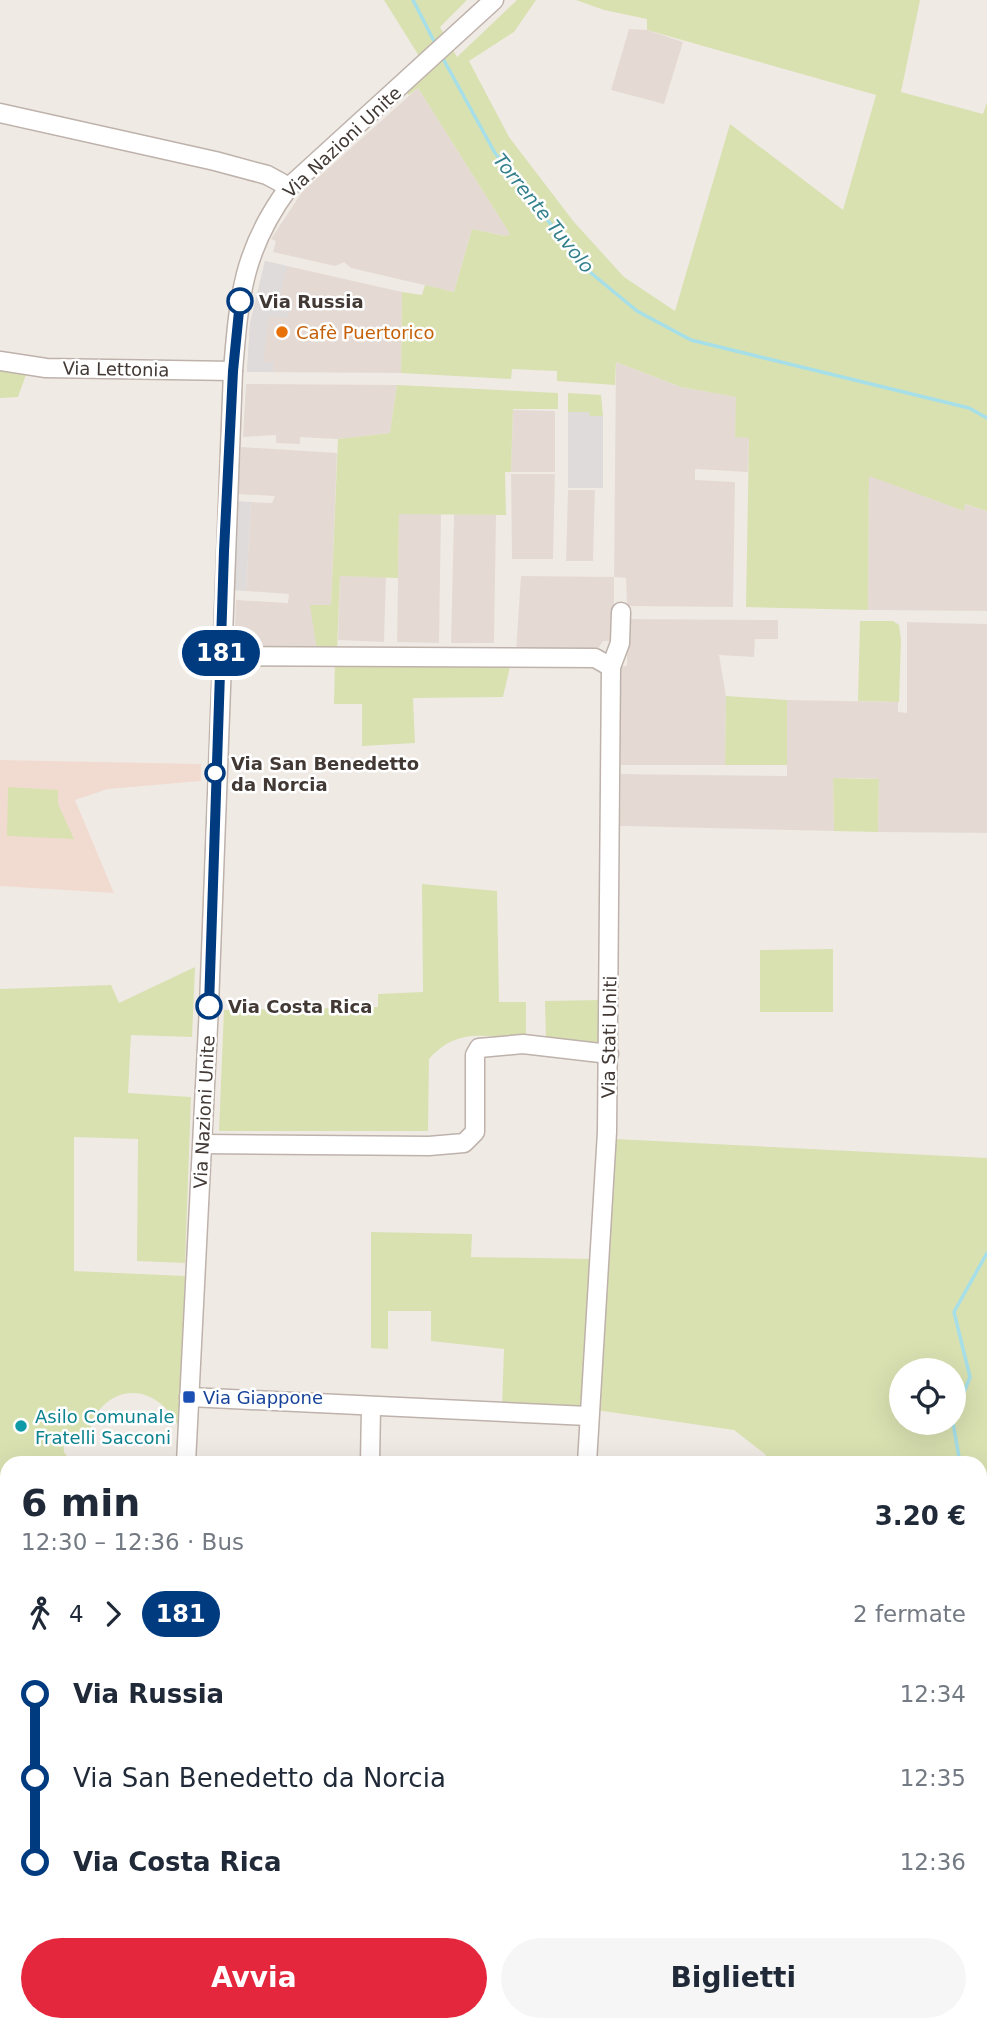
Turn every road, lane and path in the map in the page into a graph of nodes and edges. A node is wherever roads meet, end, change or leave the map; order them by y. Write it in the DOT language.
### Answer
graph roads {
  1 [pos="494,0"];
  2 [pos="0,113"];
  3 [pos="289,187"];
  4 [pos="0,361"];
  5 [pos="233,371"];
  6 [pos="621,612"];
  7 [pos="221,653"];
  8 [pos="603,663"];
  9 [pos="609,1054"];
  10 [pos="203,1144"];
  11 [pos="189,1397"];
  12 [pos="370,1407"];
  13 [pos="588,1416"];
  14 [pos="186,1456"];
  15 [pos="370,1456"];
  16 [pos="587,1456"];
  1 -- 3 [label="street, Via Nazioni Unite"];
  2 -- 3 [label="street"];
  3 -- 5 [label="street, Via Nazioni Unite"];
  4 -- 5 [label="street, Via Lettonia"];
  5 -- 7 [label="street, Via Nazioni Unite"];
  6 -- 8 [label="street, Via Stati Uniti"];
  7 -- 8 [label="street"];
  7 -- 10 [label="street, Via Nazioni Unite"];
  8 -- 9 [label="street, Via Stati Uniti"];
  9 -- 10 [label="street"];
  9 -- 13 [label="street, Via Stati Uniti"];
  10 -- 11 [label="street, Via Nazioni Unite"];
  11 -- 12 [label="street"];
  11 -- 14 [label="street, Via Nazioni Unite"];
  12 -- 13 [label="street"];
  12 -- 15 [label="street"];
  13 -- 16 [label="street, Via Stati Uniti"];
}
